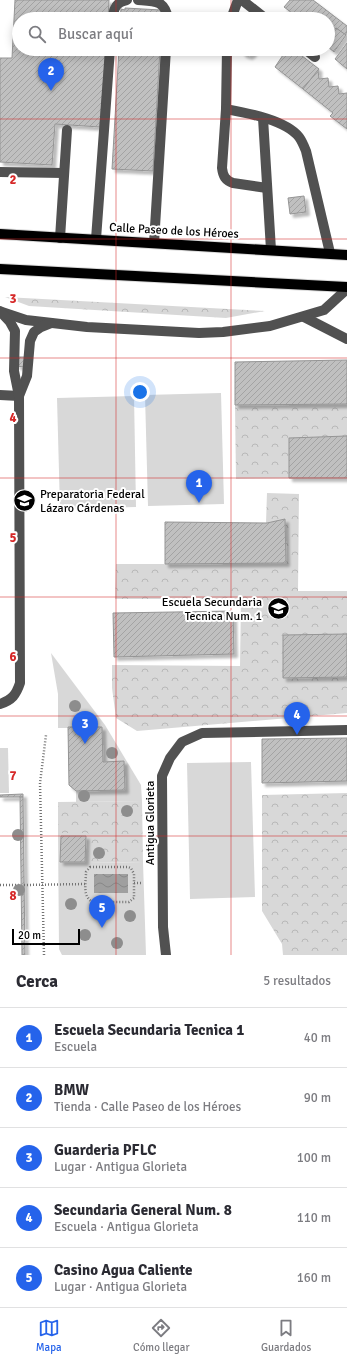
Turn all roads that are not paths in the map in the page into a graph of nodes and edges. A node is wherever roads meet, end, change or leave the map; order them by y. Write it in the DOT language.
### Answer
graph roads {
  1 [pos="127,0"];
  2 [pos="138,0"];
  3 [pos="238,0"];
  4 [pos="242,0"];
  5 [pos="115,12"];
  6 [pos="167,12"];
  7 [pos="234,12"];
  8 [pos="257,12"];
  9 [pos="109,56"];
  10 [pos="166,56"];
  11 [pos="227,56"];
  12 [pos="226,109"];
  13 [pos="263,118"];
  14 [pos="67,130"];
  15 [pos="0,172"];
  16 [pos="64,173"];
  17 [pos="267,188"];
  18 [pos="0,234"];
  19 [pos="60,238"];
  20 [pos="96,239"];
  21 [pos="154,243"];
  22 [pos="271,250"];
  23 [pos="330,253"];
  24 [pos="347,254"];
  25 [pos="0,269"];
  26 [pos="347,288"];
  27 [pos="0,311"];
  28 [pos="304,317"];
  29 [pos="53,322"];
  30 [pos="347,339"];
  31 [pos="0,395"];
  32 [pos="19,396"];
  33 [pos="0,704"];
  34 [pos="347,730"];
  35 [pos="166,955"];
  1 -- 5 [label="street"];
  2 -- 6 [label="street"];
  3 -- 7 [label="street"];
  4 -- 8 [label="street"];
  9 -- 20 [label="street"];
  10 -- 21 [label="street"];
  11 -- 12 [label="street"];
  12 -- 13 [label="street"];
  12 -- 17 [label="street"];
  13 -- 17 [label="street"];
  13 -- 23 [label="street"];
  14 -- 16 [label="street"];
  15 -- 16 [label="street"];
  16 -- 19 [label="street"];
  17 -- 22 [label="street"];
  18 -- 19 [label="main road, Calle Paseo de los Héroes"];
  19 -- 20 [label="main road, Calle Paseo de los Héroes"];
  20 -- 21 [label="main road, Calle Paseo de los Héroes"];
  21 -- 22 [label="main road, Calle Paseo de los Héroes"];
  22 -- 23 [label="main road, Calle Paseo de los Héroes"];
  23 -- 24 [label="main road, Calle Paseo de los Héroes"];
  25 -- 26 [label="main road"];
  26 -- 28 [label="street"];
  27 -- 29 [label="street"];
  27 -- 32 [label="street"];
  28 -- 29 [label="street"];
  28 -- 30 [label="street"];
  29 -- 32 [label="street"];
  31 -- 32 [label="street"];
  32 -- 33 [label="street"];
  34 -- 35 [label="street, Antigua Glorieta"];
}
